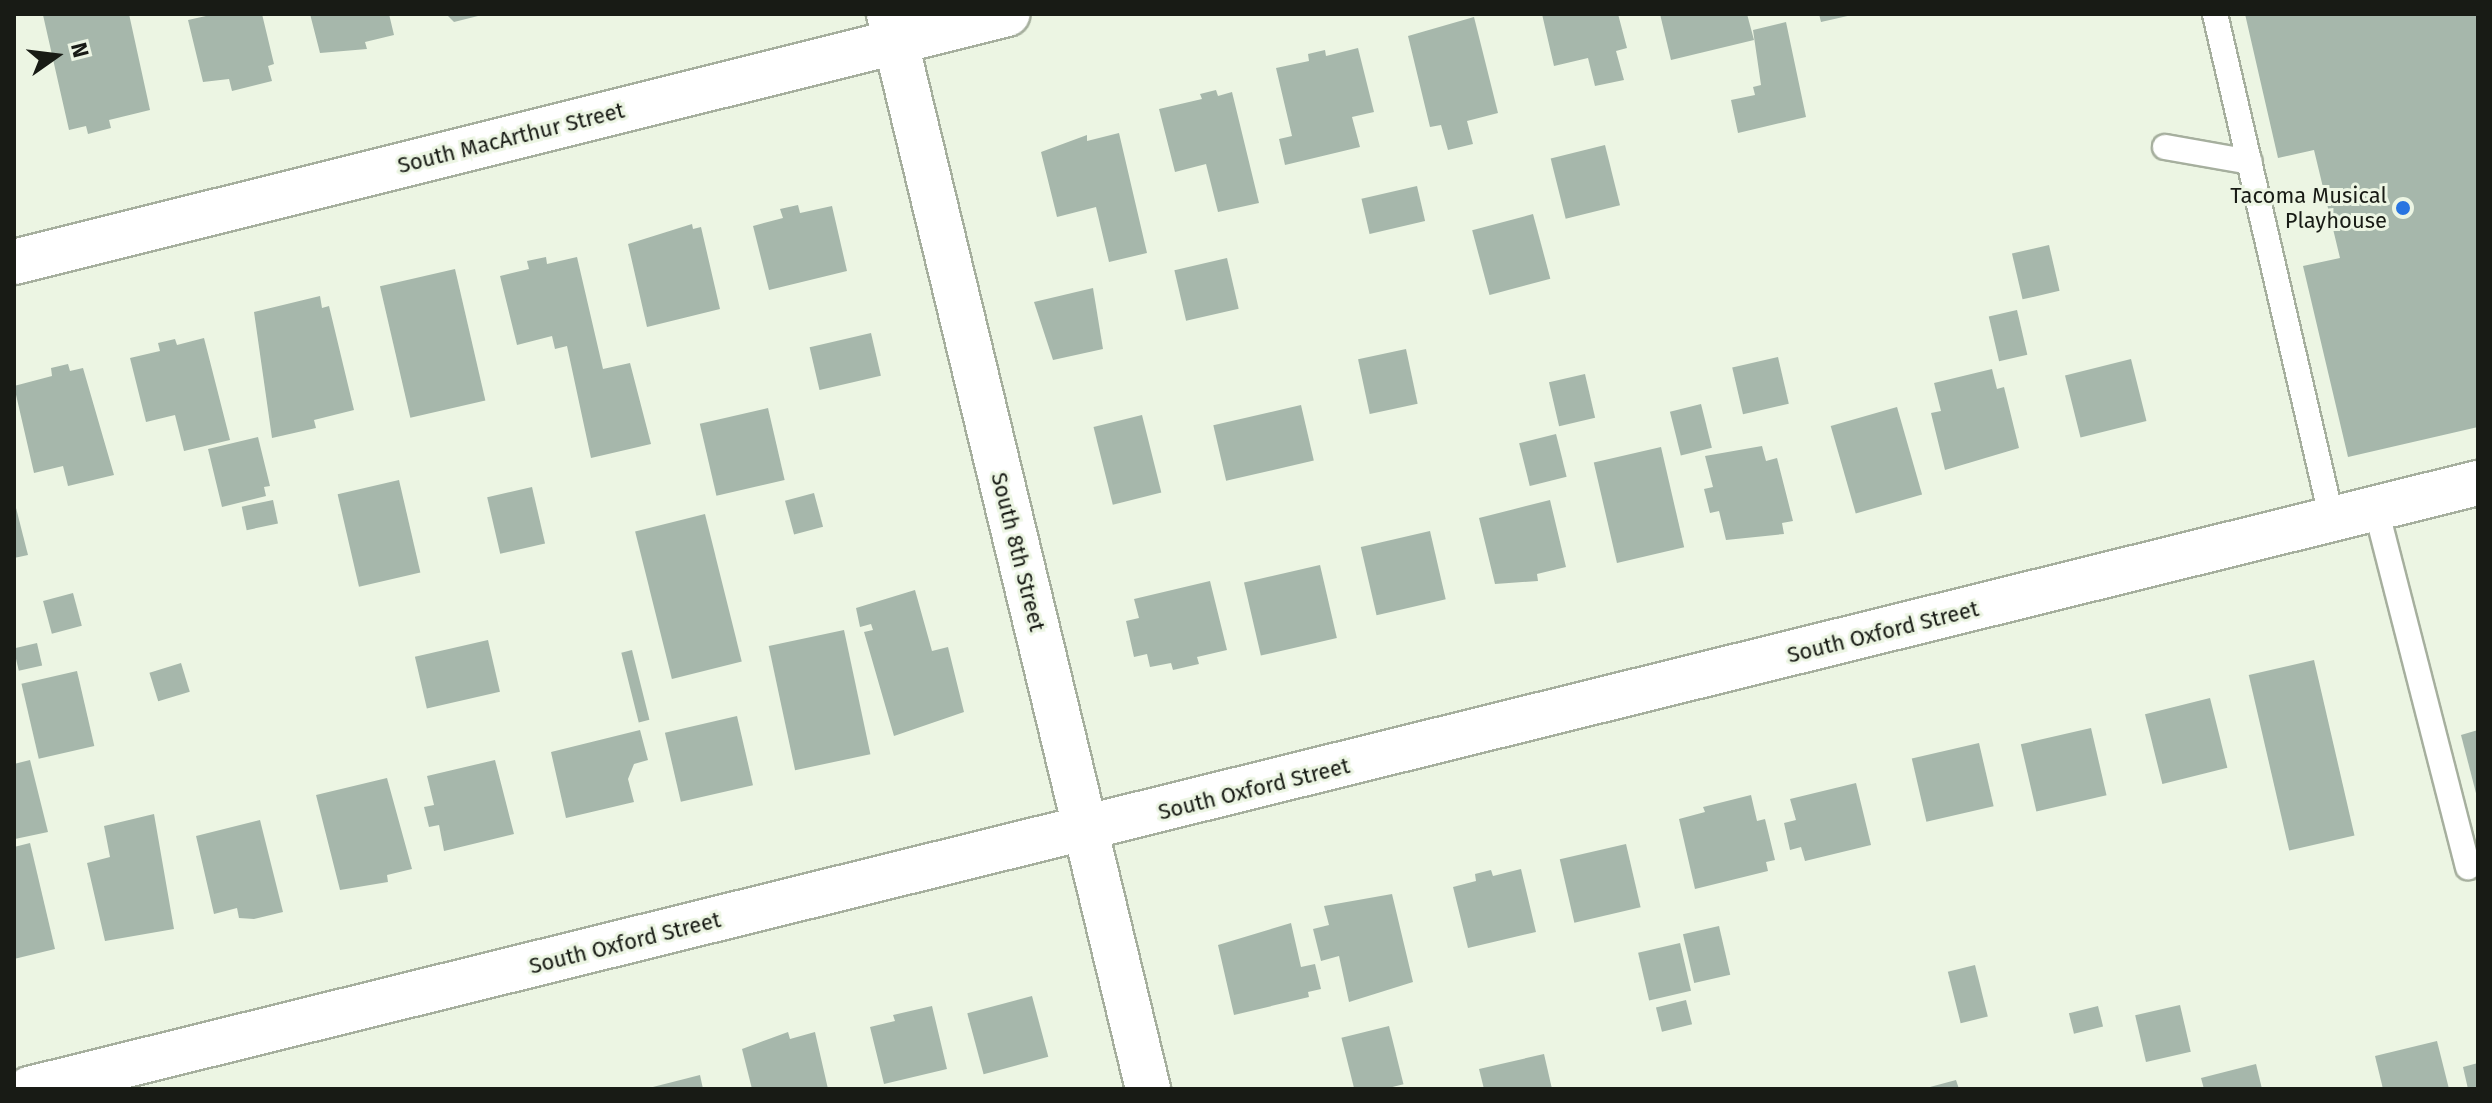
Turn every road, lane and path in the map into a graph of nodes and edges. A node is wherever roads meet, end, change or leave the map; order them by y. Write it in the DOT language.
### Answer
graph roads {
  1 [pos="1007,14"];
  2 [pos="2215,14"];
  3 [pos="892,28"];
  4 [pos="2165,147"];
  5 [pos="2250,162"];
  6 [pos="14,262"];
  7 [pos="2478,483"];
  8 [pos="2376,509"];
  9 [pos="2332,520"];
  10 [pos="1085,831"];
  11 [pos="2468,867"];
  12 [pos="29,1089"];
  13 [pos="1148,1089"];
  1 -- 3 [label="street, South MacArthur Street"];
  2 -- 5 [label="lane"];
  3 -- 6 [label="street, South MacArthur Street"];
  3 -- 10 [label="street, South 8th Street"];
  4 -- 5 [label="lane"];
  5 -- 9 [label="lane"];
  7 -- 8 [label="street, South Oxford Street"];
  8 -- 9 [label="street, South Oxford Street"];
  8 -- 11 [label="lane"];
  9 -- 10 [label="street, South Oxford Street"];
  10 -- 12 [label="street, South Oxford Street"];
  10 -- 13 [label="street, South 8th Street"];
}
